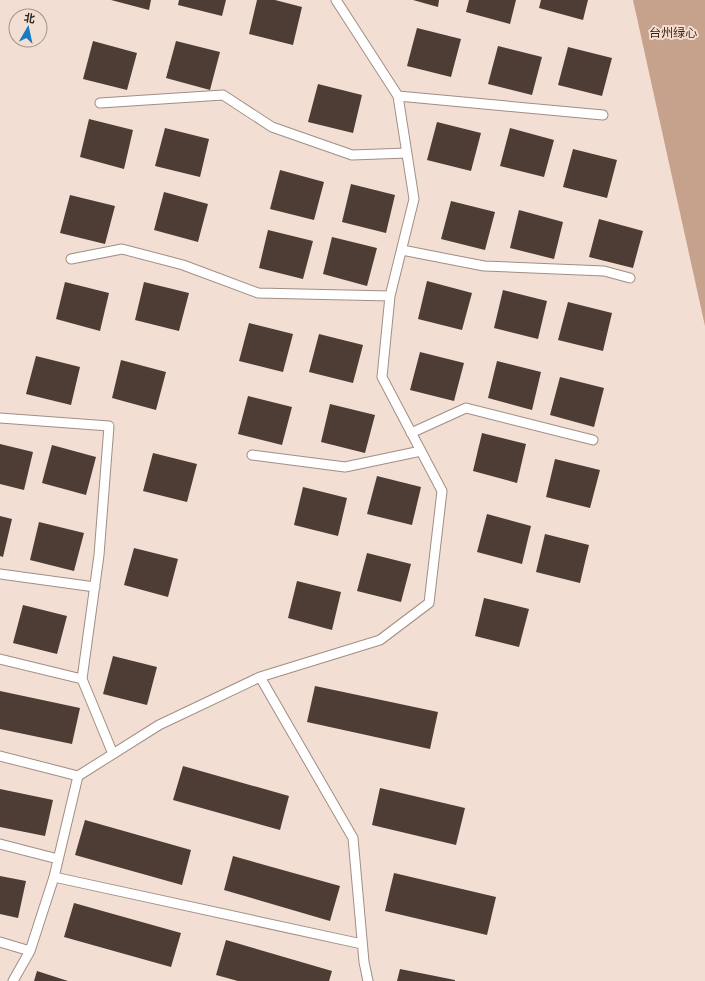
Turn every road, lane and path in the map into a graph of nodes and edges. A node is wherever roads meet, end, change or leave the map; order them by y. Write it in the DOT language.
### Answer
graph roads {
  1 [pos="336,0"];
  2 [pos="398,96"];
  3 [pos="100,103"];
  4 [pos="603,115"];
  5 [pos="407,153"];
  6 [pos="402,250"];
  7 [pos="71,259"];
  8 [pos="630,278"];
  9 [pos="390,296"];
  10 [pos="0,418"];
  11 [pos="411,433"];
  12 [pos="594,440"];
  13 [pos="421,451"];
  14 [pos="252,455"];
  15 [pos="0,574"];
  16 [pos="95,587"];
  17 [pos="0,660"];
  18 [pos="260,677"];
  19 [pos="82,679"];
  20 [pos="113,754"];
  21 [pos="0,756"];
  22 [pos="78,776"];
  23 [pos="0,844"];
  24 [pos="58,859"];
  25 [pos="54,877"];
  26 [pos="0,942"];
  27 [pos="362,944"];
  28 [pos="30,951"];
  29 [pos="13,981"];
  30 [pos="368,981"];
  1 -- 2 [label="lane"];
  2 -- 4 [label="lane"];
  2 -- 5 [label="lane"];
  3 -- 5 [label="lane"];
  5 -- 6 [label="lane"];
  6 -- 8 [label="lane"];
  6 -- 9 [label="lane"];
  7 -- 9 [label="lane"];
  9 -- 11 [label="lane"];
  10 -- 16 [label="lane"];
  11 -- 12 [label="lane"];
  11 -- 13 [label="lane"];
  13 -- 14 [label="lane"];
  13 -- 18 [label="lane"];
  15 -- 16 [label="lane"];
  16 -- 19 [label="lane"];
  17 -- 19 [label="lane"];
  18 -- 20 [label="lane"];
  18 -- 27 [label="lane"];
  19 -- 20 [label="lane"];
  20 -- 22 [label="lane"];
  21 -- 22 [label="lane"];
  22 -- 24 [label="lane"];
  23 -- 24 [label="lane"];
  24 -- 25 [label="lane"];
  25 -- 27 [label="lane"];
  25 -- 28 [label="lane"];
  26 -- 28 [label="lane"];
  27 -- 30 [label="lane"];
  28 -- 29 [label="lane"];
}
